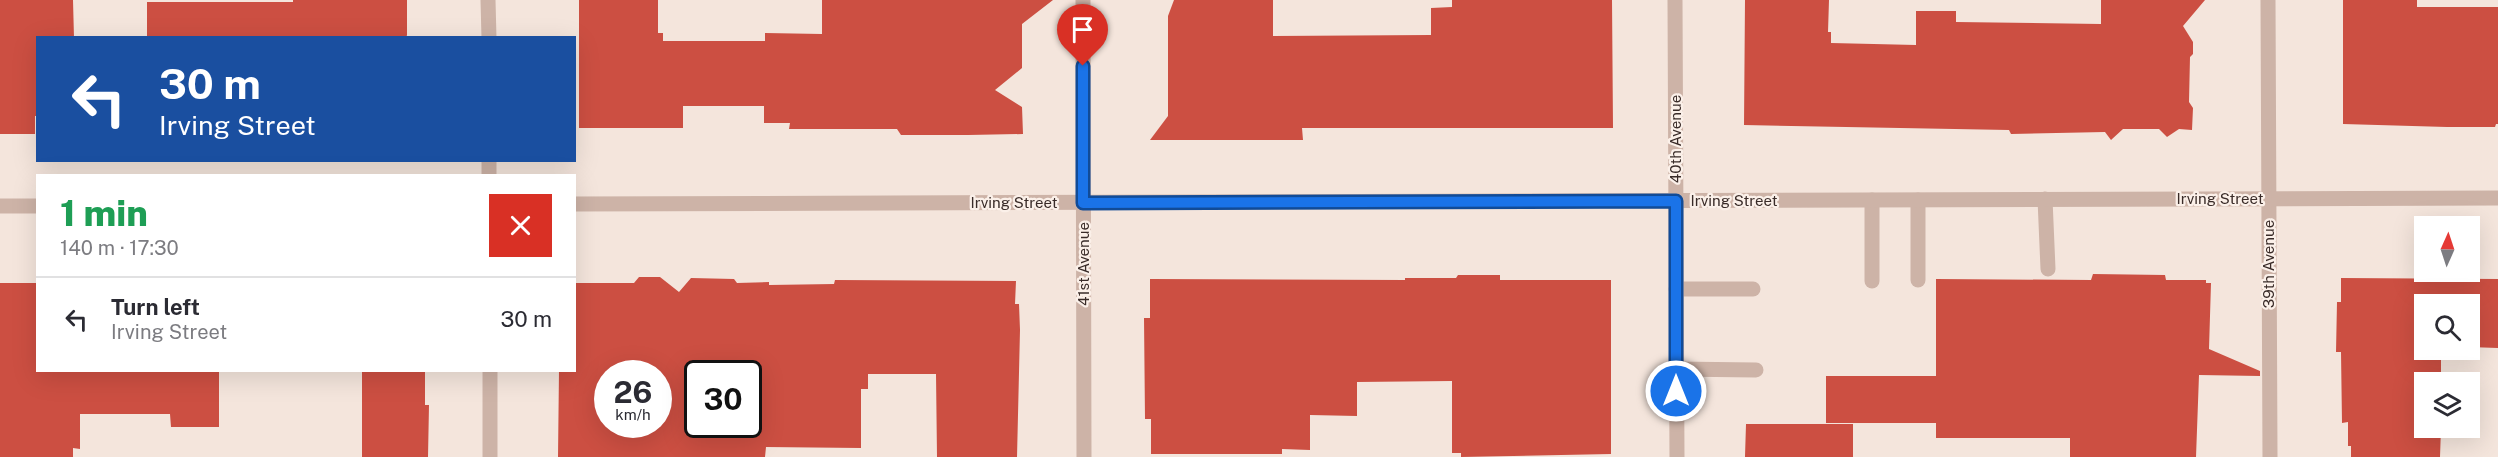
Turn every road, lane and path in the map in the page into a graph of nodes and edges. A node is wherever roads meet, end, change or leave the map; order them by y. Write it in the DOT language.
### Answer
graph roads {
  1 [pos="489,0"];
  2 [pos="1083,0"];
  3 [pos="1675,0"];
  4 [pos="2268,0"];
  5 [pos="489,36"];
  6 [pos="2498,198"];
  7 [pos="2045,199"];
  8 [pos="2269,199"];
  9 [pos="1872,200"];
  10 [pos="1918,200"];
  11 [pos="1676,201"];
  12 [pos="1083,203"];
  13 [pos="576,204"];
  14 [pos="0,206"];
  15 [pos="36,206"];
  16 [pos="2048,269"];
  17 [pos="1918,280"];
  18 [pos="1872,281"];
  19 [pos="1676,289"];
  20 [pos="1753,289"];
  21 [pos="1676,369"];
  22 [pos="1756,370"];
  23 [pos="490,372"];
  24 [pos="490,457"];
  25 [pos="1084,457"];
  26 [pos="1677,457"];
  27 [pos="2270,457"];
  1 -- 5 [label="street"];
  2 -- 12 [label="street, 41st Avenue"];
  3 -- 11 [label="street, 40th Avenue"];
  4 -- 8 [label="street, 39th Avenue"];
  6 -- 8 [label="street, Irving Street"];
  7 -- 8 [label="street, Irving Street"];
  7 -- 10 [label="street, Irving Street"];
  7 -- 16 [label="street"];
  8 -- 27 [label="street, 39th Avenue"];
  9 -- 10 [label="street, Irving Street"];
  9 -- 11 [label="street, Irving Street"];
  9 -- 18 [label="street"];
  10 -- 17 [label="street"];
  11 -- 12 [label="street, Irving Street"];
  11 -- 19 [label="street, 40th Avenue"];
  12 -- 13 [label="street, Irving Street"];
  12 -- 25 [label="street, 41st Avenue"];
  14 -- 15 [label="street"];
  19 -- 20 [label="street"];
  19 -- 21 [label="street, 40th Avenue"];
  21 -- 22 [label="street"];
  21 -- 26 [label="street, 40th Avenue"];
  23 -- 24 [label="street"];
}
